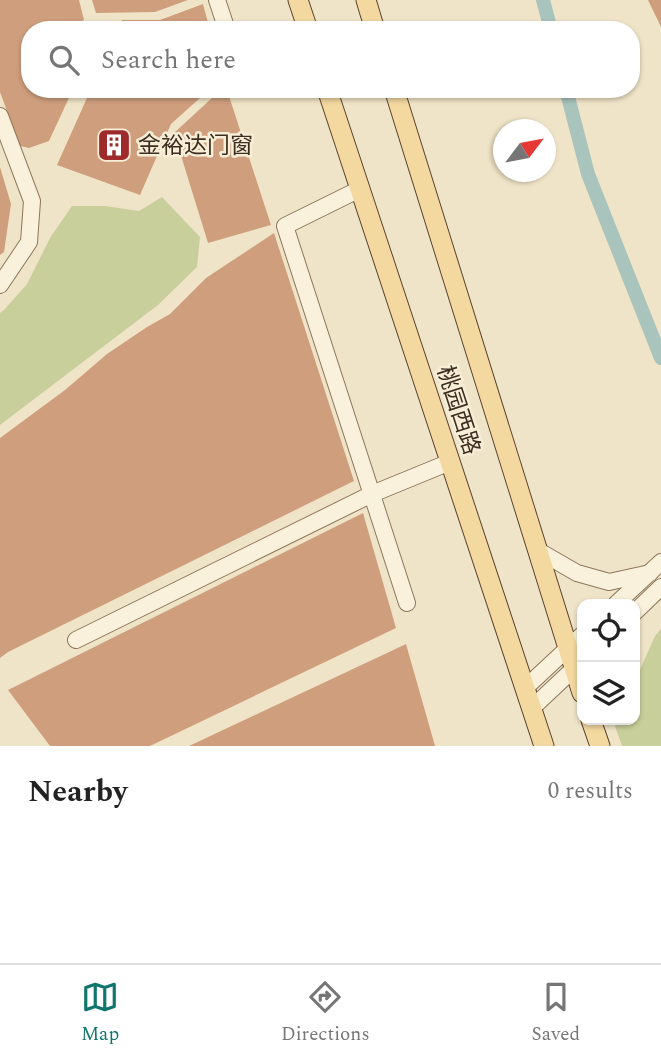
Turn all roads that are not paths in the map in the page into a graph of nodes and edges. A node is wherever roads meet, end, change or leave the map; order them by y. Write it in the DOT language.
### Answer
graph roads {
  1 [pos="217,0"];
  2 [pos="298,0"];
  3 [pos="366,0"];
  4 [pos="224,21"];
  5 [pos="305,21"];
  6 [pos="372,21"];
  7 [pos="330,98"];
  8 [pos="397,98"];
  9 [pos="0,116"];
  10 [pos="360,189"];
  11 [pos="0,285"];
  12 [pos="450,463"];
  13 [pos="372,494"];
  14 [pos="537,550"];
  15 [pos="655,568"];
  16 [pos="661,587"];
  17 [pos="621,599"];
  18 [pos="407,603"];
  19 [pos="640,608"];
  20 [pos="76,640"];
  21 [pos="577,653"];
  22 [pos="524,689"];
  23 [pos="531,709"];
  24 [pos="593,725"];
  25 [pos="544,746"];
  26 [pos="600,746"];
  1 -- 4 [label="street"];
  2 -- 5 [label="main road"];
  3 -- 6 [label="main road"];
  7 -- 10 [label="main road, 桃园西路"];
  8 -- 14 [label="main road, 桃园西路"];
  9 -- 11 [label="street"];
  10 -- 12 [label="main road, 桃园西路"];
  10 -- 13 [label="street"];
  12 -- 13 [label="street"];
  12 -- 22 [label="main road, 桃园西路"];
  13 -- 18 [label="street"];
  13 -- 20 [label="street"];
  14 -- 15 [label="street"];
  14 -- 21 [label="main road, 桃园西路"];
  15 -- 17 [label="street"];
  16 -- 19 [label="street"];
  21 -- 22 [label="street"];
  21 -- 23 [label="street"];
  22 -- 23 [label="main road, 桃园西路"];
  23 -- 25 [label="main road, 桃园西路"];
  24 -- 26 [label="main road"];
}
